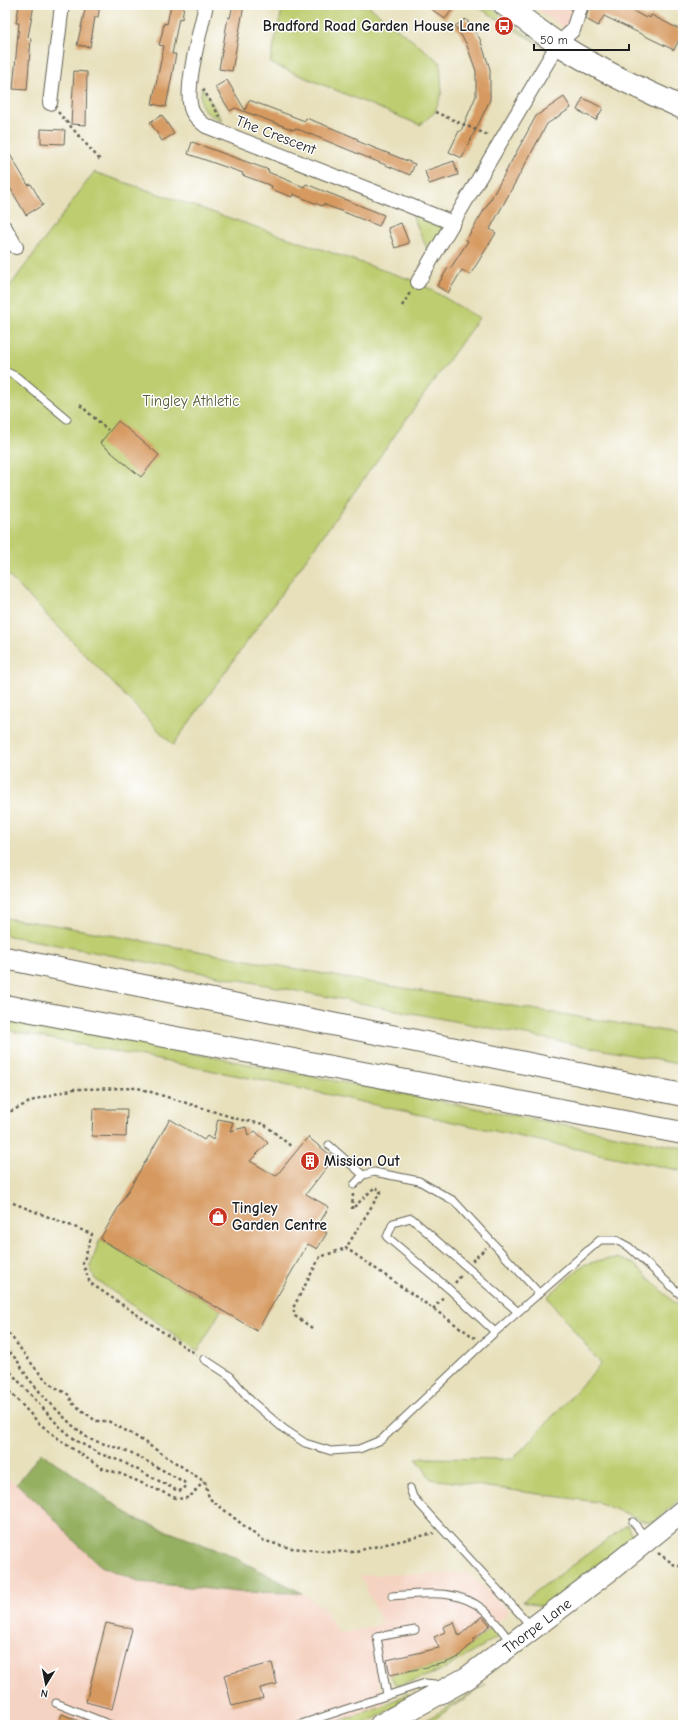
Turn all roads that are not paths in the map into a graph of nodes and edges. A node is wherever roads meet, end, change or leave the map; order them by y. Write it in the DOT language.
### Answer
graph roads {
  1 [pos="62,5"];
  2 [pos="206,5"];
  3 [pos="505,5"];
  4 [pos="581,5"];
  5 [pos="558,44"];
  6 [pos="50,103"];
  7 [pos="683,108"];
  8 [pos="452,223"];
  9 [pos="5,228"];
  10 [pos="16,247"];
  11 [pos="418,282"];
  12 [pos="5,371"];
  13 [pos="67,419"];
  14 [pos="5,958"];
  15 [pos="5,1006"];
  16 [pos="683,1094"];
  17 [pos="683,1133"];
  18 [pos="329,1145"];
  19 [pos="363,1175"];
  20 [pos="354,1185"];
  21 [pos="538,1292"];
  22 [pos="683,1297"];
  23 [pos="517,1312"];
  24 [pos="495,1332"];
  25 [pos="204,1359"];
  26 [pos="410,1488"];
  27 [pos="683,1511"];
  28 [pos="633,1522"];
  29 [pos="648,1540"];
  30 [pos="392,1596"];
  31 [pos="534,1629"];
  32 [pos="415,1630"];
  33 [pos="513,1644"];
  34 [pos="447,1690"];
  35 [pos="387,1695"];
  36 [pos="56,1702"];
  37 [pos="111,1725"];
  38 [pos="298,1725"];
  39 [pos="381,1725"];
  1 -- 6 [label="street"];
  2 -- 8 [label="street, The Crescent"];
  3 -- 5 [label="main road"];
  4 -- 5 [label="street"];
  5 -- 7 [label="main road"];
  5 -- 8 [label="street"];
  8 -- 11 [label="street"];
  9 -- 10 [label="street"];
  12 -- 13 [label="lane"];
  14 -- 16 [label="main road"];
  15 -- 17 [label="main road"];
  18 -- 19 [label="lane"];
  19 -- 20 [label="lane"];
  19 -- 21 [label="lane"];
  21 -- 22 [label="lane"];
  21 -- 23 [label="lane"];
  23 -- 24 [label="lane"];
  23 -- 24 [label="lane"];
  24 -- 25 [label="lane"];
  26 -- 31 [label="lane"];
  27 -- 29 [label="main road, Thorpe Lane"];
  28 -- 29 [label="lane"];
  29 -- 31 [label="main road, Thorpe Lane"];
  30 -- 33 [label="lane"];
  31 -- 33 [label="main road, Thorpe Lane"];
  32 -- 35 [label="lane"];
  33 -- 34 [label="main road, Thorpe Lane"];
  34 -- 35 [label="lane"];
  34 -- 39 [label="main road, Thorpe Lane"];
  35 -- 38 [label="lane"];
  36 -- 37 [label="lane"];
}
